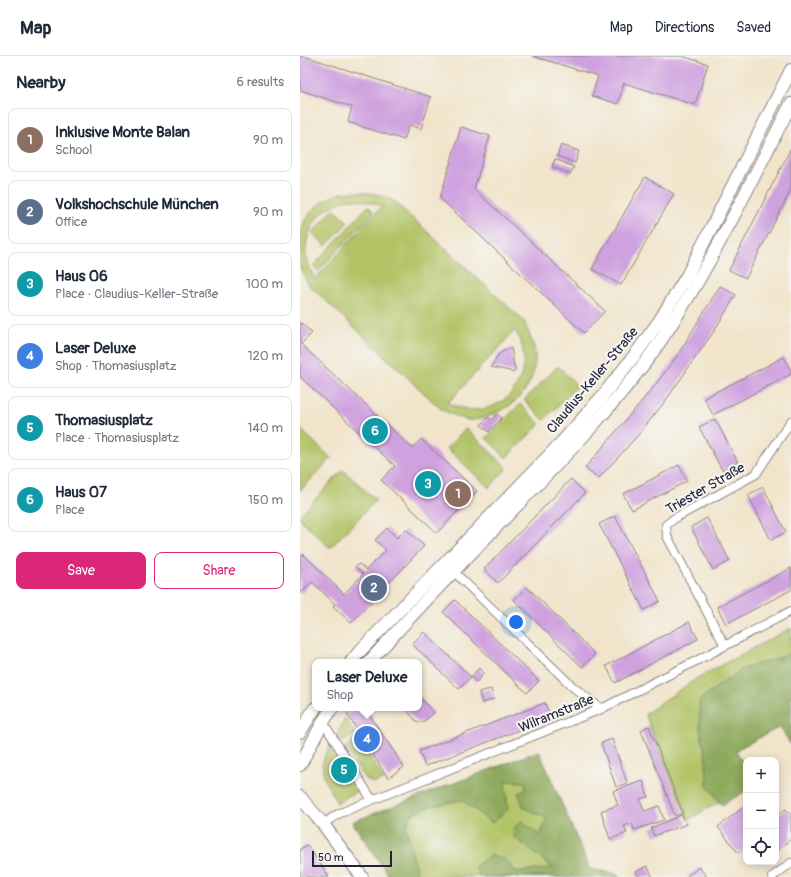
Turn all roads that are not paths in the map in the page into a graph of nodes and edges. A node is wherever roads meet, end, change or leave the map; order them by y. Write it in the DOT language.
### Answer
graph roads {
  1 [pos="791,70"];
  2 [pos="791,104"];
  3 [pos="791,421"];
  4 [pos="445,563"];
  5 [pos="454,572"];
  6 [pos="791,610"];
  7 [pos="725,646"];
  8 [pos="354,659"];
  9 [pos="372,659"];
  10 [pos="601,709"];
  11 [pos="313,711"];
  12 [pos="330,711"];
  13 [pos="323,722"];
  14 [pos="300,732"];
  15 [pos="300,765"];
  16 [pos="300,798"];
  17 [pos="372,800"];
  18 [pos="323,824"];
  19 [pos="791,863"];
  20 [pos="362,877"];
  21 [pos="772,877"];
  1 -- 4 [label="main road, Claudius-Keller-Straße"];
  2 -- 5 [label="main road, Claudius-Keller-Straße"];
  3 -- 7 [label="street, Triester Straße"];
  4 -- 5 [label="street"];
  4 -- 8 [label="main road, Claudius-Keller-Straße"];
  5 -- 9 [label="main road, Claudius-Keller-Straße"];
  5 -- 10 [label="street"];
  6 -- 7 [label="street, Wilramstraße"];
  7 -- 10 [label="street, Wilramstraße"];
  10 -- 17 [label="street, Wilramstraße"];
  11 -- 14 [label="main road"];
  12 -- 13 [label="main road"];
  13 -- 15 [label="main road"];
  13 -- 17 [label="street"];
  16 -- 18 [label="main road"];
  17 -- 18 [label="street, Wilramstraße"];
  18 -- 20 [label="main road"];
  19 -- 21 [label="street"];
}
